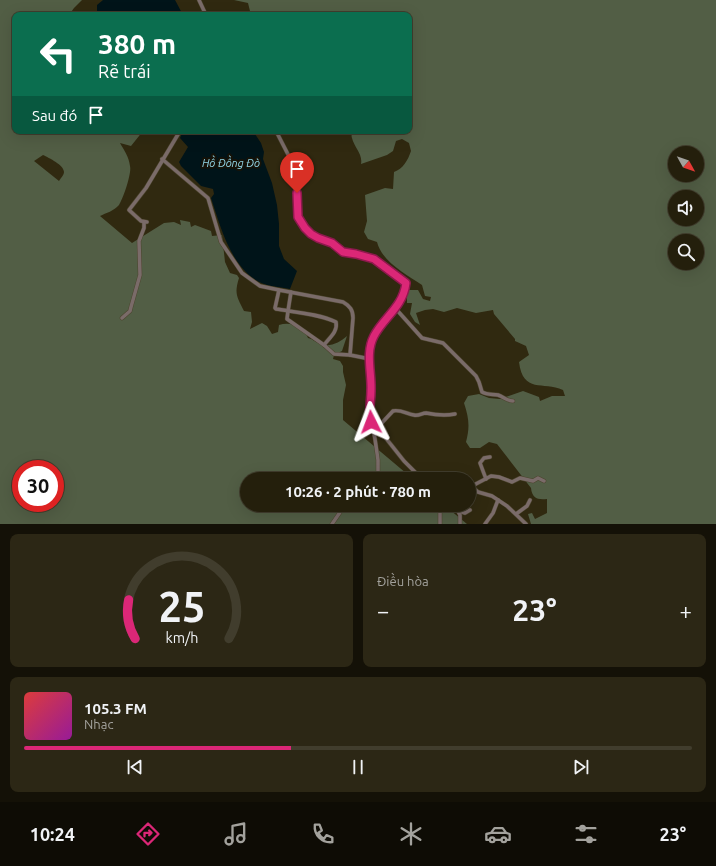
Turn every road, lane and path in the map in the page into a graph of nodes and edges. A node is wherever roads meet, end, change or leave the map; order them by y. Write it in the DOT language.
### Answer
graph roads {
  1 [pos="199,0"];
  2 [pos="205,12"];
  3 [pos="178,134"];
  4 [pos="278,134"];
  5 [pos="162,159"];
  6 [pos="278,290"];
  7 [pos="291,292"];
  8 [pos="396,309"];
  9 [pos="288,311"];
  10 [pos="122,318"];
  11 [pos="324,345"];
  12 [pos="350,356"];
  13 [pos="370,359"];
  14 [pos="513,402"];
  15 [pos="455,414"];
  16 [pos="371,422"];
  17 [pos="377,428"];
  18 [pos="490,457"];
  19 [pos="378,472"];
  20 [pos="415,472"];
  21 [pos="486,479"];
  22 [pos="544,480"];
  23 [pos="476,483"];
  24 [pos="476,490"];
  25 [pos="498,500"];
  26 [pos="530,500"];
  27 [pos="340,512"];
  28 [pos="440,512"];
  29 [pos="459,512"];
  30 [pos="516,514"];
  31 [pos="332,524"];
  32 [pos="440,524"];
  33 [pos="460,524"];
  34 [pos="485,524"];
  35 [pos="526,524"];
  1 -- 2 [label="street"];
  3 -- 5 [label="street"];
  4 -- 8 [label="street"];
  5 -- 6 [label="street"];
  5 -- 10 [label="street"];
  6 -- 7 [label="street"];
  6 -- 9 [label="street"];
  7 -- 9 [label="street"];
  7 -- 12 [label="street"];
  8 -- 13 [label="street"];
  8 -- 14 [label="street"];
  9 -- 11 [label="street"];
  9 -- 11 [label="street"];
  11 -- 12 [label="street"];
  12 -- 13 [label="street"];
  13 -- 16 [label="street"];
  15 -- 17 [label="street"];
  16 -- 17 [label="street"];
  16 -- 19 [label="street"];
  17 -- 20 [label="street"];
  18 -- 21 [label="street"];
  21 -- 22 [label="street"];
  21 -- 23 [label="street"];
  24 -- 25 [label="street"];
  25 -- 30 [label="street"];
  25 -- 34 [label="street"];
  26 -- 30 [label="street"];
  27 -- 31 [label="street"];
  28 -- 32 [label="street"];
  29 -- 33 [label="street"];
  30 -- 35 [label="street"];
}
